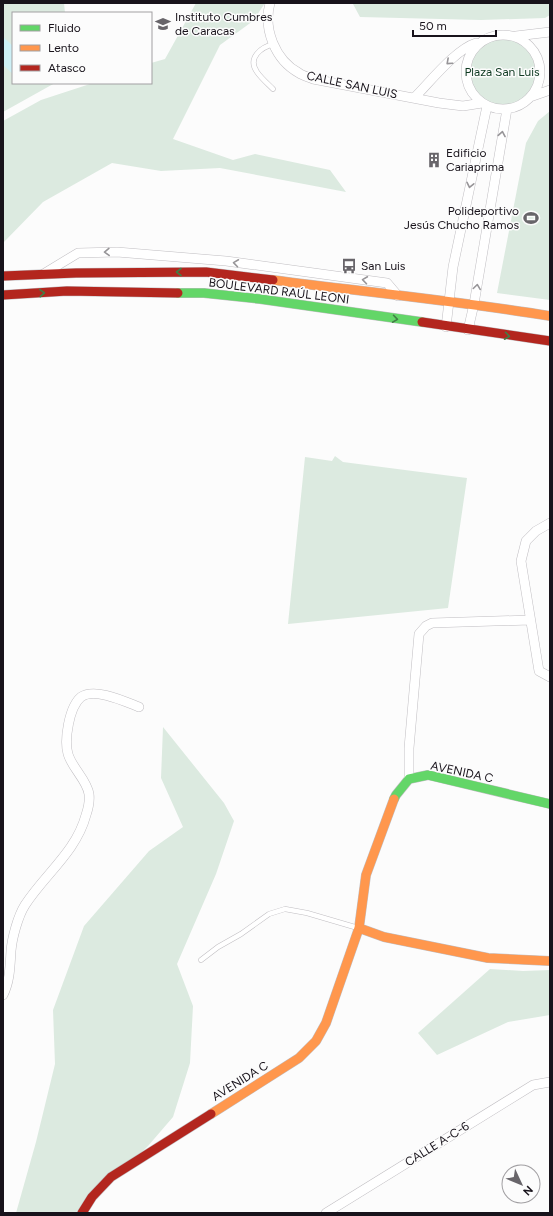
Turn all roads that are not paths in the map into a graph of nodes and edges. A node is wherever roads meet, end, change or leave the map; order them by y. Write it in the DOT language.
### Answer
graph roads {
  1 [pos="270,3"];
  2 [pos="550,32"];
  3 [pos="515,36"];
  4 [pos="481,41"];
  5 [pos="274,44"];
  6 [pos="272,89"];
  7 [pos="550,90"];
  8 [pos="530,97"];
  9 [pos="414,98"];
  10 [pos="485,104"];
  11 [pos="507,109"];
  12 [pos="44,274"];
  13 [pos="3,276"];
  14 [pos="3,295"];
  15 [pos="398,296"];
  16 [pos="450,302"];
  17 [pos="474,304"];
  18 [pos="550,316"];
  19 [pos="446,327"];
  20 [pos="468,330"];
  21 [pos="550,341"];
  22 [pos="550,523"];
  23 [pos="530,620"];
  24 [pos="550,676"];
  25 [pos="139,708"];
  26 [pos="409,779"];
  27 [pos="550,804"];
  28 [pos="359,928"];
  29 [pos="201,960"];
  30 [pos="550,961"];
  31 [pos="3,995"];
  32 [pos="550,1082"];
  33 [pos="82,1213"];
  34 [pos="326,1213"];
  1 -- 5 [label="street, CALLE SAN LUIS"];
  2 -- 3 [label="street"];
  3 -- 4 [label="street"];
  3 -- 8 [label="street"];
  4 -- 9 [label="street, CALLE SAN LUIS, one-way"];
  4 -- 10 [label="street"];
  5 -- 6 [label="lane"];
  5 -- 9 [label="street, CALLE SAN LUIS"];
  7 -- 8 [label="street"];
  8 -- 11 [label="street"];
  9 -- 10 [label="street, CALLE SAN LUIS"];
  10 -- 11 [label="street"];
  10 -- 16 [label="street, one-way"];
  17 -- 11 [label="street, one-way"];
  12 -- 13 [label="main road, BOULEVARD RAÚL LEONI"];
  15 -- 12 [label="main road, BOULEVARD RAÚL LEONI, one-way"];
  15 -- 12 [label="street, one-way"];
  14 -- 19 [label="main road, BOULEVARD RAÚL LEONI, one-way"];
  15 -- 16 [label="main road, BOULEVARD RAÚL LEONI"];
  16 -- 17 [label="main road, BOULEVARD RAÚL LEONI"];
  16 -- 19 [label="street"];
  17 -- 18 [label="main road, BOULEVARD RAÚL LEONI"];
  17 -- 20 [label="street"];
  19 -- 20 [label="main road, BOULEVARD RAÚL LEONI"];
  20 -- 21 [label="main road, BOULEVARD RAÚL LEONI, one-way"];
  22 -- 23 [label="street"];
  23 -- 24 [label="street"];
  23 -- 26 [label="street"];
  25 -- 31 [label="street"];
  26 -- 27 [label="main road, AVENIDA C"];
  26 -- 28 [label="main road, AVENIDA C"];
  28 -- 29 [label="lane"];
  28 -- 30 [label="main road"];
  28 -- 33 [label="main road, AVENIDA C"];
  32 -- 34 [label="street, CALLE A-C-6"];
}
